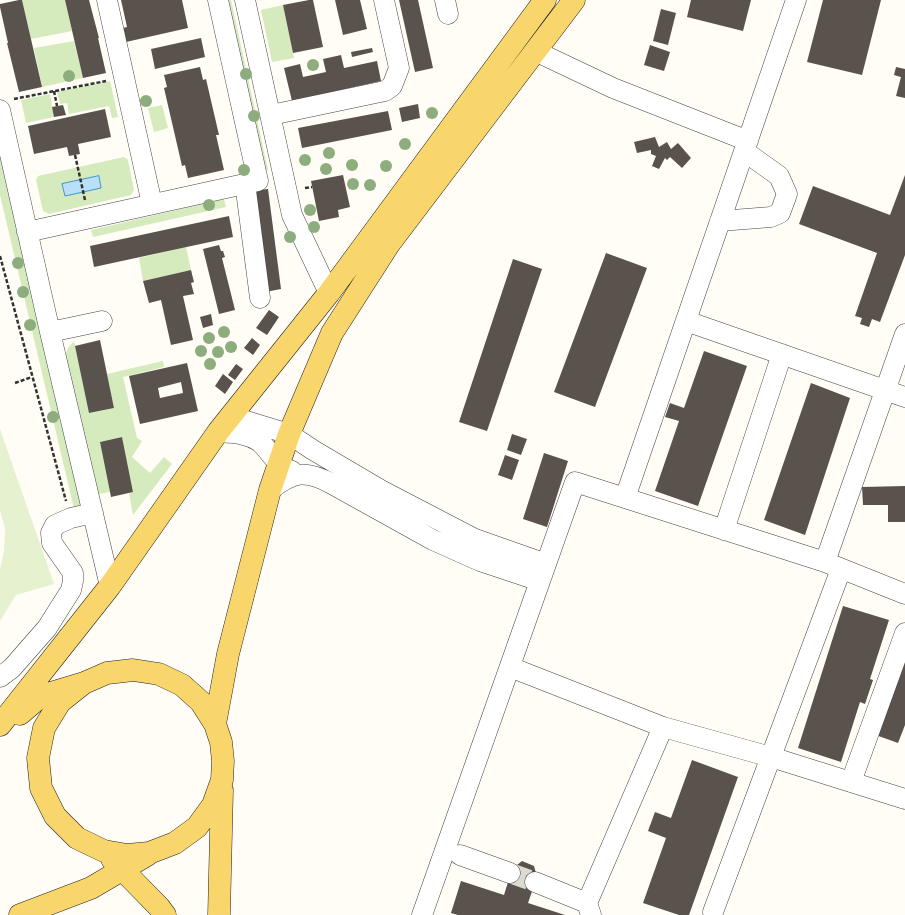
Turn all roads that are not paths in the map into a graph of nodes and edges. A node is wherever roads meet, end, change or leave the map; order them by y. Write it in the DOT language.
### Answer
graph roads {
  1 [pos="107,0"];
  2 [pos="218,0"];
  3 [pos="245,0"];
  4 [pos="384,0"];
  5 [pos="545,0"];
  6 [pos="574,0"];
  7 [pos="796,0"];
  8 [pos="535,51"];
  9 [pos="4,105"];
  10 [pos="271,115"];
  11 [pos="746,146"];
  12 [pos="246,183"];
  13 [pos="152,204"];
  14 [pos="720,221"];
  15 [pos="27,232"];
  16 [pos="329,293"];
  17 [pos="260,298"];
  18 [pos="102,321"];
  19 [pos="686,321"];
  20 [pos="50,332"];
  21 [pos="905,334"];
  22 [pos="782,354"];
  23 [pos="885,390"];
  24 [pos="905,397"];
  25 [pos="224,424"];
  26 [pos="289,434"];
  27 [pos="278,464"];
  28 [pos="300,474"];
  29 [pos="270,490"];
  30 [pos="625,498"];
  31 [pos="93,513"];
  32 [pos="724,530"];
  33 [pos="833,565"];
  34 [pos="543,573"];
  35 [pos="110,586"];
  36 [pos="905,594"];
  37 [pos="905,633"];
  38 [pos="65,644"];
  39 [pos="510,667"];
  40 [pos="0,677"];
  41 [pos="84,682"];
  42 [pos="41,696"];
  43 [pos="215,724"];
  44 [pos="0,725"];
  45 [pos="663,727"];
  46 [pos="0,730"];
  47 [pos="771,757"];
  48 [pos="38,758"];
  49 [pos="222,780"];
  50 [pos="851,782"];
  51 [pos="905,799"];
  52 [pos="104,851"];
  53 [pos="150,853"];
  54 [pos="460,855"];
  55 [pos="122,870"];
  56 [pos="510,873"];
  57 [pos="535,882"];
  58 [pos="91,888"];
  59 [pos="589,909"];
  60 [pos="162,911"];
  61 [pos="713,912"];
  62 [pos="20,915"];
  63 [pos="219,915"];
  64 [pos="422,915"];
  1 -- 13 [label="lane"];
  2 -- 12 [label="lane"];
  3 -- 10 [label="lane"];
  4 -- 10 [label="lane"];
  5 -- 16 [label="main road"];
  6 -- 8 [label="main road"];
  7 -- 11 [label="lane"];
  8 -- 11 [label="lane"];
  8 -- 26 [label="main road"];
  9 -- 15 [label="lane"];
  10 -- 16 [label="lane"];
  11 -- 14 [label="lane"];
  11 -- 14 [label="lane"];
  12 -- 13 [label="lane"];
  12 -- 17 [label="lane"];
  13 -- 15 [label="lane"];
  14 -- 19 [label="lane"];
  15 -- 20 [label="lane"];
  16 -- 25 [label="main road"];
  18 -- 20 [label="lane"];
  19 -- 22 [label="lane"];
  19 -- 30 [label="lane"];
  20 -- 31 [label="lane"];
  21 -- 23 [label="lane"];
  22 -- 23 [label="lane"];
  22 -- 32 [label="lane"];
  23 -- 24 [label="lane"];
  23 -- 33 [label="lane"];
  25 -- 26 [label="lane"];
  25 -- 27 [label="lane"];
  25 -- 35 [label="main road"];
  26 -- 27 [label="main road"];
  26 -- 34 [label="lane"];
  27 -- 28 [label="lane"];
  27 -- 29 [label="main road"];
  28 -- 29 [label="lane"];
  28 -- 34 [label="lane"];
  29 -- 43 [label="main road"];
  30 -- 32 [label="lane"];
  30 -- 34 [label="lane"];
  31 -- 35 [label="lane"];
  31 -- 40 [label="lane"];
  32 -- 33 [label="lane"];
  33 -- 36 [label="lane"];
  33 -- 47 [label="lane"];
  34 -- 39 [label="lane"];
  35 -- 38 [label="main road"];
  37 -- 50 [label="lane"];
  38 -- 42 [label="main road"];
  38 -- 44 [label="main road"];
  39 -- 45 [label="lane"];
  39 -- 64 [label="lane"];
  41 -- 42 [label="main road"];
  41 -- 43 [label="main road"];
  41 -- 48 [label="main road"];
  42 -- 46 [label="main road"];
  42 -- 48 [label="main road"];
  43 -- 49 [label="main road"];
  45 -- 47 [label="lane"];
  45 -- 59 [label="lane"];
  47 -- 50 [label="lane"];
  47 -- 61 [label="lane"];
  48 -- 52 [label="main road"];
  49 -- 53 [label="main road"];
  49 -- 63 [label="main road"];
  50 -- 51 [label="lane"];
  52 -- 53 [label="main road"];
  52 -- 55 [label="main road"];
  53 -- 55 [label="main road"];
  54 -- 56 [label="lane"];
  55 -- 58 [label="main road"];
  55 -- 60 [label="main road"];
  57 -- 59 [label="lane"];
  58 -- 60 [label="main road"];
  58 -- 62 [label="main road"];
}
